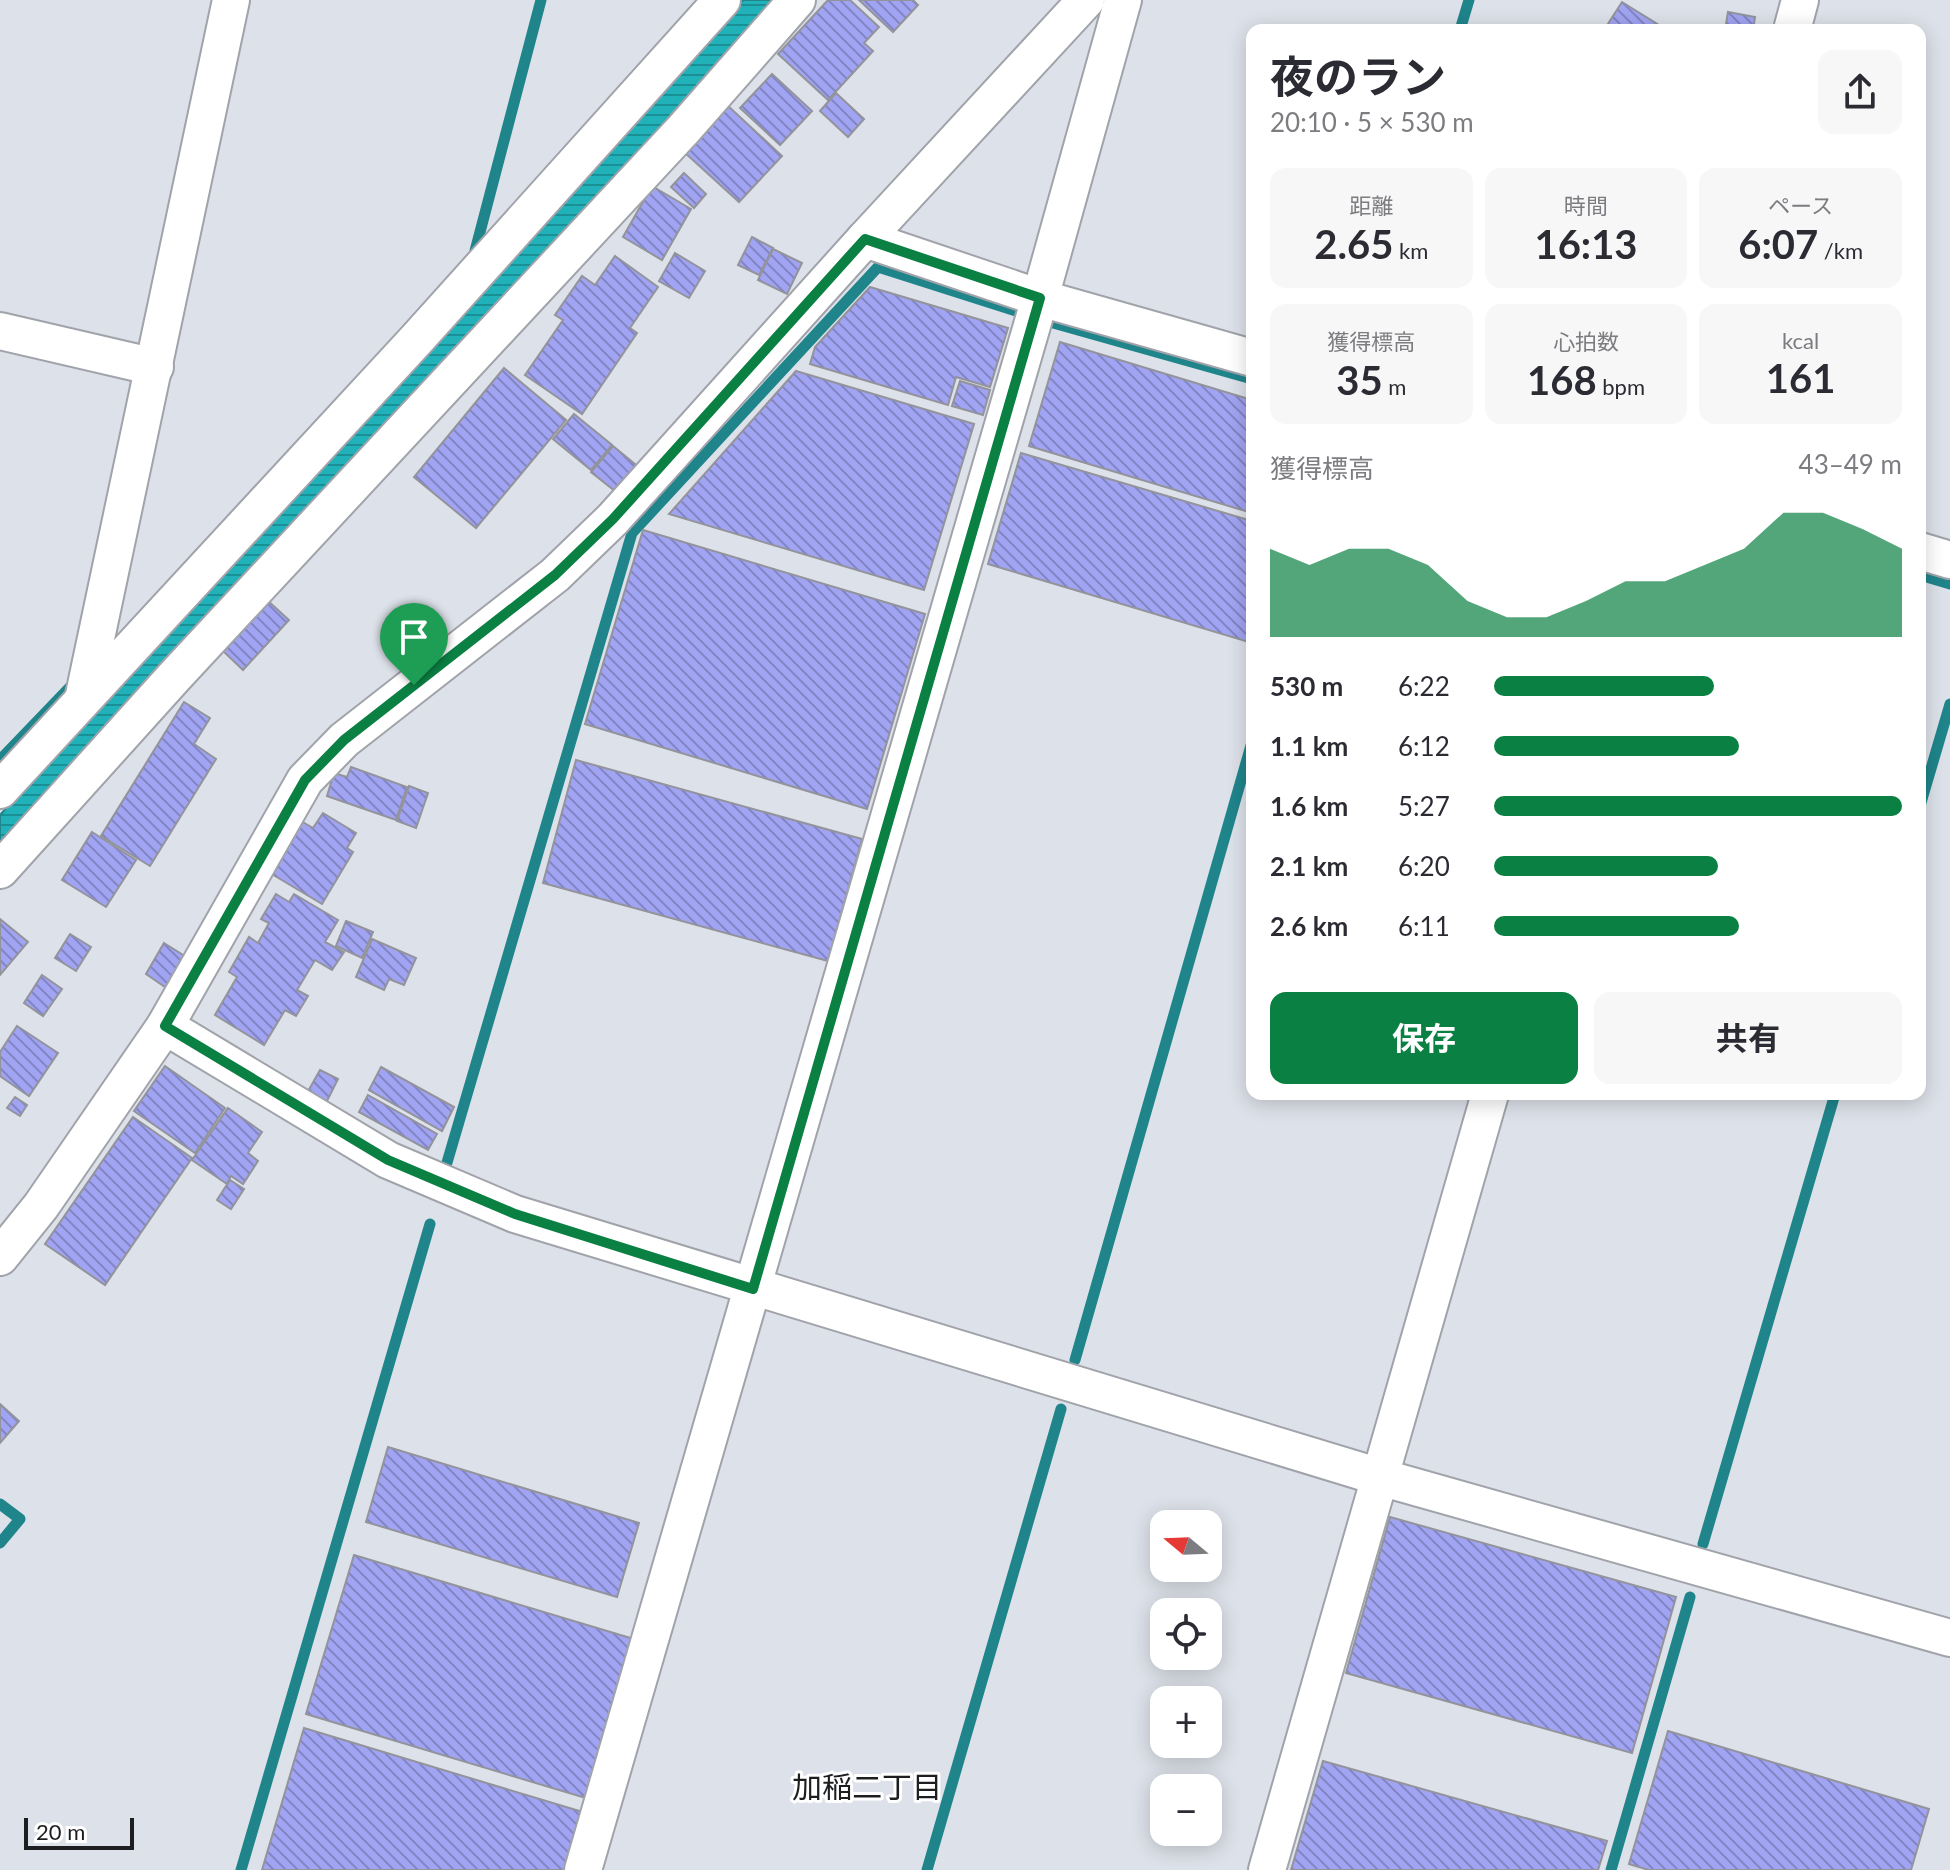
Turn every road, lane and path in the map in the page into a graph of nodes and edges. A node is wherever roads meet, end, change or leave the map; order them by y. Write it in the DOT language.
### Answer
graph roads {
  1 [pos="231,0"];
  2 [pos="722,0"];
  3 [pos="797,0"];
  4 [pos="1086,0"];
  5 [pos="1123,0"];
  6 [pos="1800,0"];
  7 [pos="1794,24"];
  8 [pos="865,239"];
  9 [pos="1040,298"];
  10 [pos="0,331"];
  11 [pos="1246,356"];
  12 [pos="155,367"];
  13 [pos="1926,553"];
  14 [pos="1950,560"];
  15 [pos="84,697"];
  16 [pos="0,790"];
  17 [pos="0,870"];
  18 [pos="165,1026"];
  19 [pos="1488,1100"];
  20 [pos="0,1257"];
  21 [pos="753,1289"];
  22 [pos="1380,1477"];
  23 [pos="1950,1638"];
  24 [pos="583,1870"];
  25 [pos="1267,1870"];
  1 -- 12 [label="street"];
  2 -- 15 [label="street"];
  3 -- 17 [label="street"];
  4 -- 8 [label="street"];
  5 -- 9 [label="street"];
  6 -- 7 [label="street"];
  8 -- 9 [label="street"];
  8 -- 18 [label="street"];
  9 -- 11 [label="street"];
  9 -- 21 [label="street"];
  10 -- 12 [label="street"];
  12 -- 15 [label="street"];
  13 -- 14 [label="street"];
  15 -- 16 [label="street"];
  18 -- 20 [label="street"];
  18 -- 21 [label="street"];
  19 -- 22 [label="street"];
  21 -- 22 [label="street"];
  21 -- 24 [label="street"];
  22 -- 23 [label="street"];
  22 -- 25 [label="street"];
}
